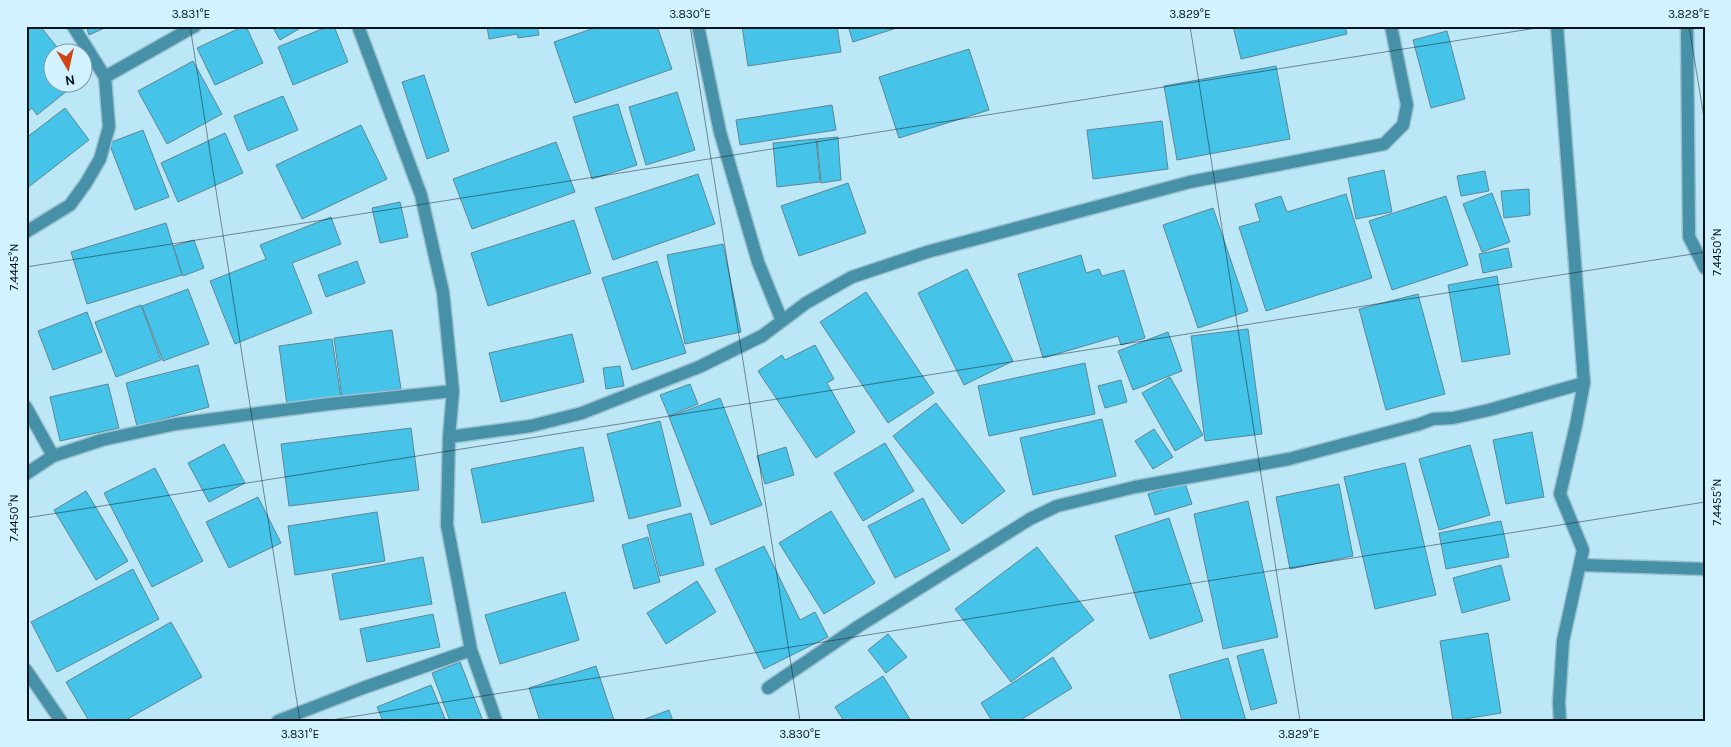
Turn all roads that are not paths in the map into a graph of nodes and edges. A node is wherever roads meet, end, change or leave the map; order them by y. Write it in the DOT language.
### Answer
graph roads {
  1 [pos="73,26"];
  2 [pos="196,26"];
  3 [pos="358,26"];
  4 [pos="698,26"];
  5 [pos="1391,26"];
  6 [pos="1557,26"];
  7 [pos="1687,26"];
  8 [pos="105,77"];
  9 [pos="26,232"];
  10 [pos="1705,268"];
  11 [pos="782,321"];
  12 [pos="1584,383"];
  13 [pos="453,391"];
  14 [pos="26,408"];
  15 [pos="449,437"];
  16 [pos="53,456"];
  17 [pos="26,474"];
  18 [pos="1580,565"];
  19 [pos="1705,570"];
  20 [pos="471,650"];
  21 [pos="26,670"];
  22 [pos="768,688"];
  23 [pos="61,721"];
  24 [pos="278,721"];
  25 [pos="496,721"];
  26 [pos="1560,721"];
  1 -- 8 [label="street"];
  2 -- 8 [label="street"];
  3 -- 13 [label="street"];
  4 -- 11 [label="street"];
  5 -- 11 [label="street"];
  6 -- 12 [label="street"];
  7 -- 10 [label="street"];
  8 -- 9 [label="street"];
  11 -- 15 [label="street"];
  12 -- 18 [label="street"];
  12 -- 22 [label="street"];
  13 -- 15 [label="street"];
  13 -- 16 [label="street"];
  14 -- 16 [label="street"];
  15 -- 20 [label="street"];
  16 -- 17 [label="street"];
  18 -- 19 [label="street"];
  18 -- 26 [label="street"];
  20 -- 24 [label="street"];
  20 -- 25 [label="street"];
  21 -- 23 [label="street"];
}
